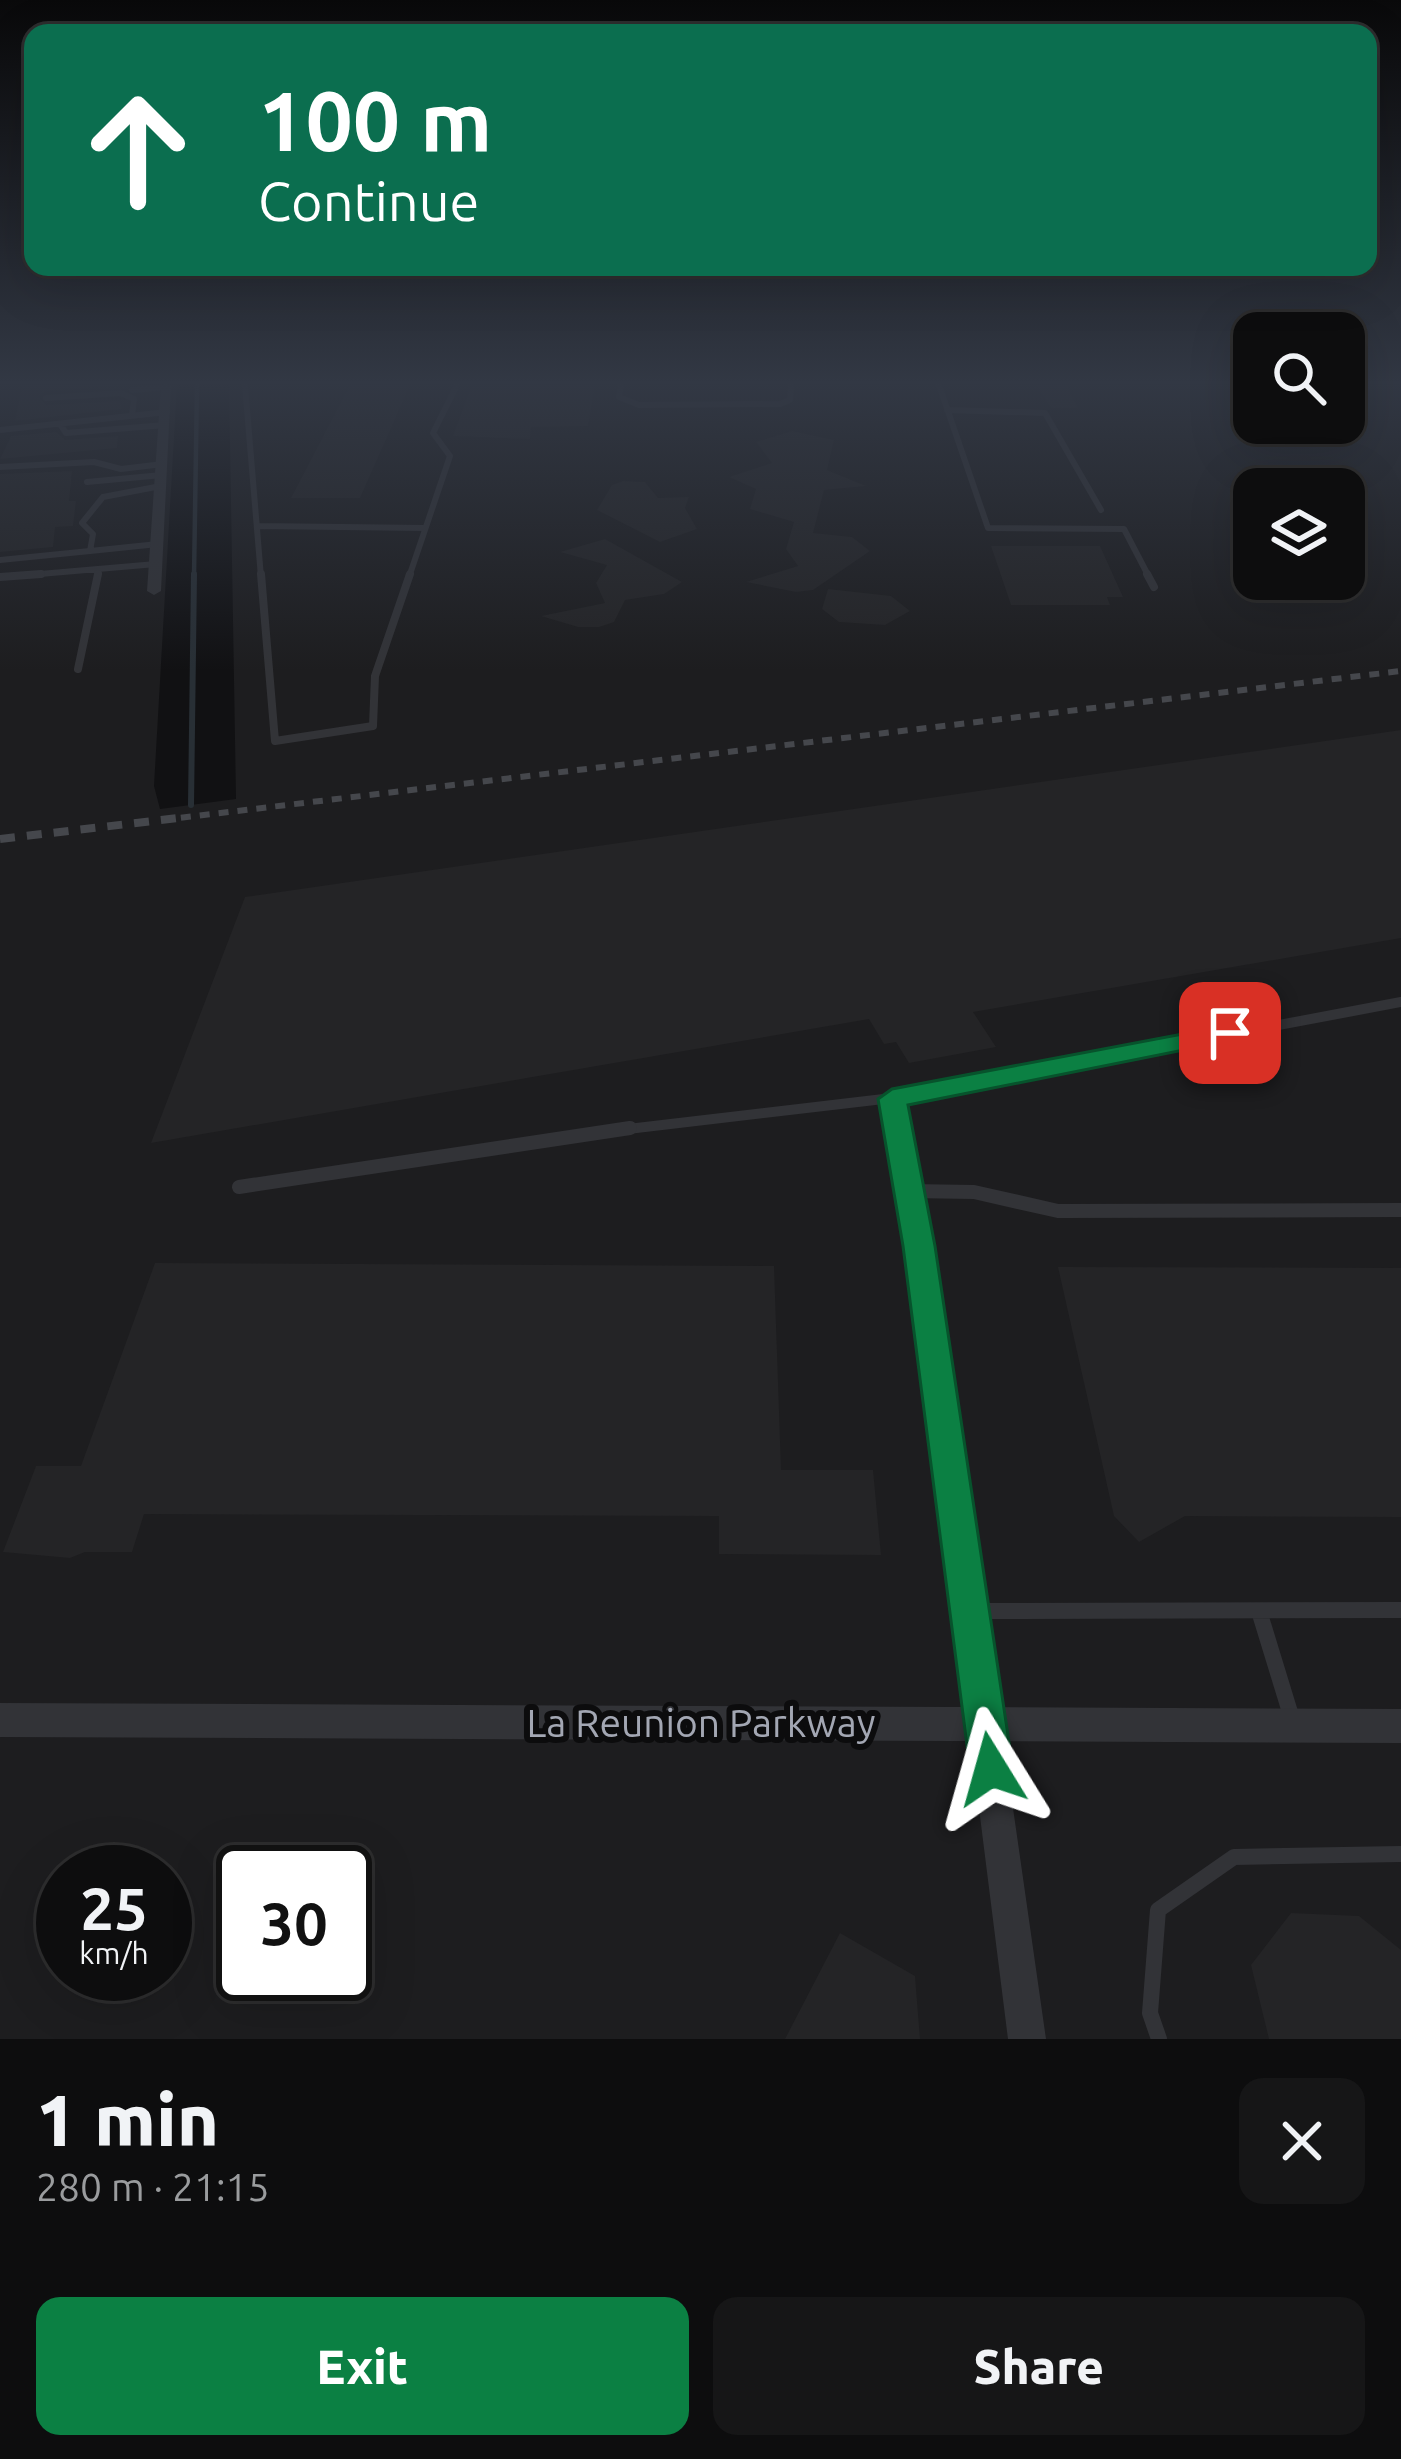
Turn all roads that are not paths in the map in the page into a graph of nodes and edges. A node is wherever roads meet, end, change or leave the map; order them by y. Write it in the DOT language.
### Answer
graph roads {
  1 [pos="107,480"];
  2 [pos="148,480"];
  3 [pos="162,480"];
  4 [pos="253,480"];
  5 [pos="442,480"];
  6 [pos="971,480"];
  7 [pos="1085,480"];
  8 [pos="87,482"];
  9 [pos="1101,510"];
  10 [pos="257,526"];
  11 [pos="425,528"];
  12 [pos="158,544"];
  13 [pos="90,551"];
  14 [pos="0,560"];
  15 [pos="156,564"];
  16 [pos="99,569"];
  17 [pos="0,578"];
  18 [pos="1154,587"];
  19 [pos="154,591"];
  20 [pos="78,669"];
  21 [pos="1401,1002"];
  22 [pos="892,1099"];
  23 [pos="239,1187"];
  24 [pos="909,1191"];
  25 [pos="1401,1210"];
  26 [pos="1401,1610"];
  27 [pos="970,1611"];
  28 [pos="1259,1611"];
  29 [pos="0,1720"];
  30 [pos="985,1724"];
  31 [pos="1294,1726"];
  32 [pos="1401,1726"];
  33 [pos="1401,1854"];
  34 [pos="1027,2039"];
  35 [pos="1159,2039"];
  1 -- 8 [label="lane"];
  2 -- 13 [label="lane"];
  3 -- 12 [label="street"];
  4 -- 10 [label="lane"];
  5 -- 11 [label="lane"];
  6 -- 18 [label="lane"];
  7 -- 9 [label="lane"];
  10 -- 11 [label="lane"];
  10 -- 11 [label="lane"];
  12 -- 13 [label="lane"];
  12 -- 15 [label="street"];
  13 -- 14 [label="lane"];
  15 -- 16 [label="lane"];
  15 -- 19 [label="street"];
  16 -- 17 [label="lane"];
  16 -- 20 [label="lane"];
  21 -- 22 [label="lane"];
  22 -- 23 [label="lane"];
  22 -- 24 [label="street"];
  24 -- 25 [label="lane"];
  24 -- 27 [label="street"];
  26 -- 28 [label="lane"];
  27 -- 28 [label="lane"];
  27 -- 30 [label="street"];
  28 -- 31 [label="lane"];
  29 -- 30 [label="street, La Reunion Parkway"];
  30 -- 31 [label="street, La Reunion Parkway"];
  30 -- 34 [label="street"];
  31 -- 32 [label="street, La Reunion Parkway"];
  33 -- 35 [label="lane"];
}
